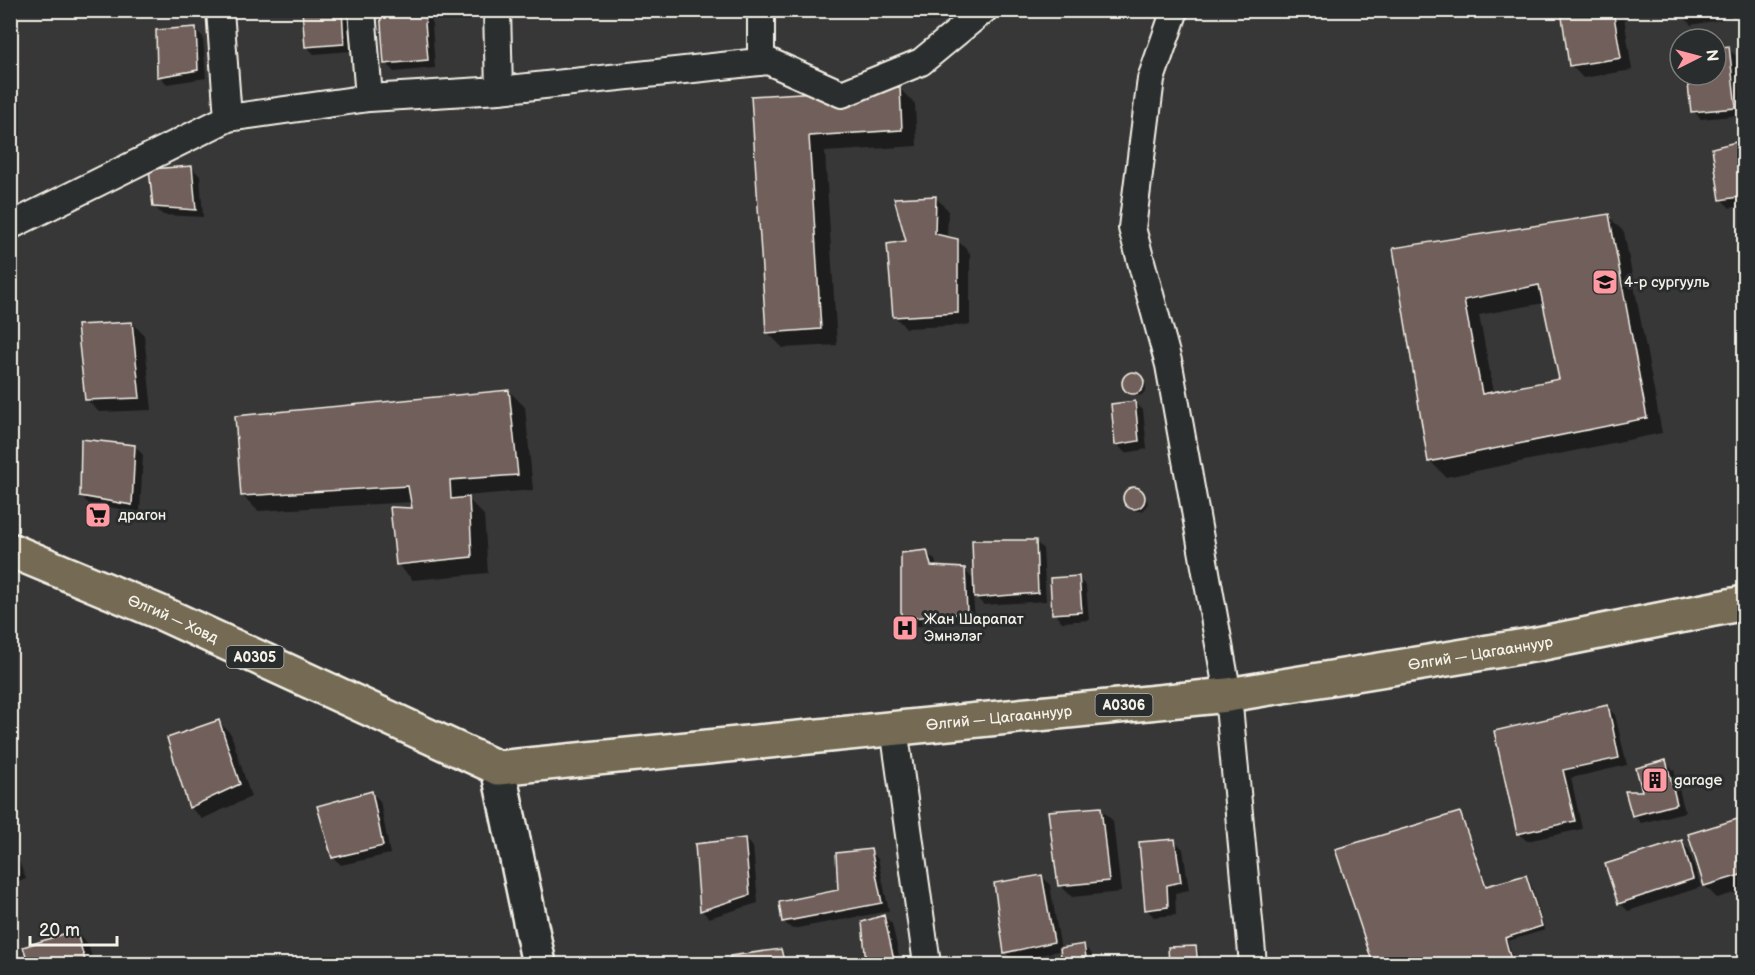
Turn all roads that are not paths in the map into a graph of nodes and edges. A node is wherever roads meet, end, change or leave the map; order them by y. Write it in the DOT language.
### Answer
graph roads {
  1 [pos="220,10"];
  2 [pos="362,10"];
  3 [pos="497,10"];
  4 [pos="761,10"];
  5 [pos="984,10"];
  6 [pos="1175,10"];
  7 [pos="761,62"];
  8 [pos="499,90"];
  9 [pos="369,98"];
  10 [pos="228,118"];
  11 [pos="10,226"];
  12 [pos="10,550"];
  13 [pos="1744,603"];
  14 [pos="1228,695"];
  15 [pos="894,728"];
  16 [pos="498,768"];
  17 [pos="539,964"];
  18 [pos="927,964"];
  19 [pos="1253,964"];
  1 -- 10 [label="street"];
  2 -- 9 [label="street"];
  3 -- 8 [label="street"];
  4 -- 7 [label="street"];
  5 -- 7 [label="street"];
  6 -- 14 [label="street"];
  7 -- 8 [label="street"];
  8 -- 9 [label="street"];
  9 -- 10 [label="street"];
  10 -- 11 [label="street"];
  12 -- 16 [label="highway, Өлгий — Ховд / A0305"];
  13 -- 14 [label="highway, Өлгий — Цагааннуур / A0306"];
  14 -- 15 [label="highway, Өлгий — Цагааннуур / A0306"];
  14 -- 19 [label="street"];
  15 -- 16 [label="highway, Өлгий — Цагааннуур / A0306"];
  15 -- 18 [label="street"];
  16 -- 17 [label="main road"];
}
